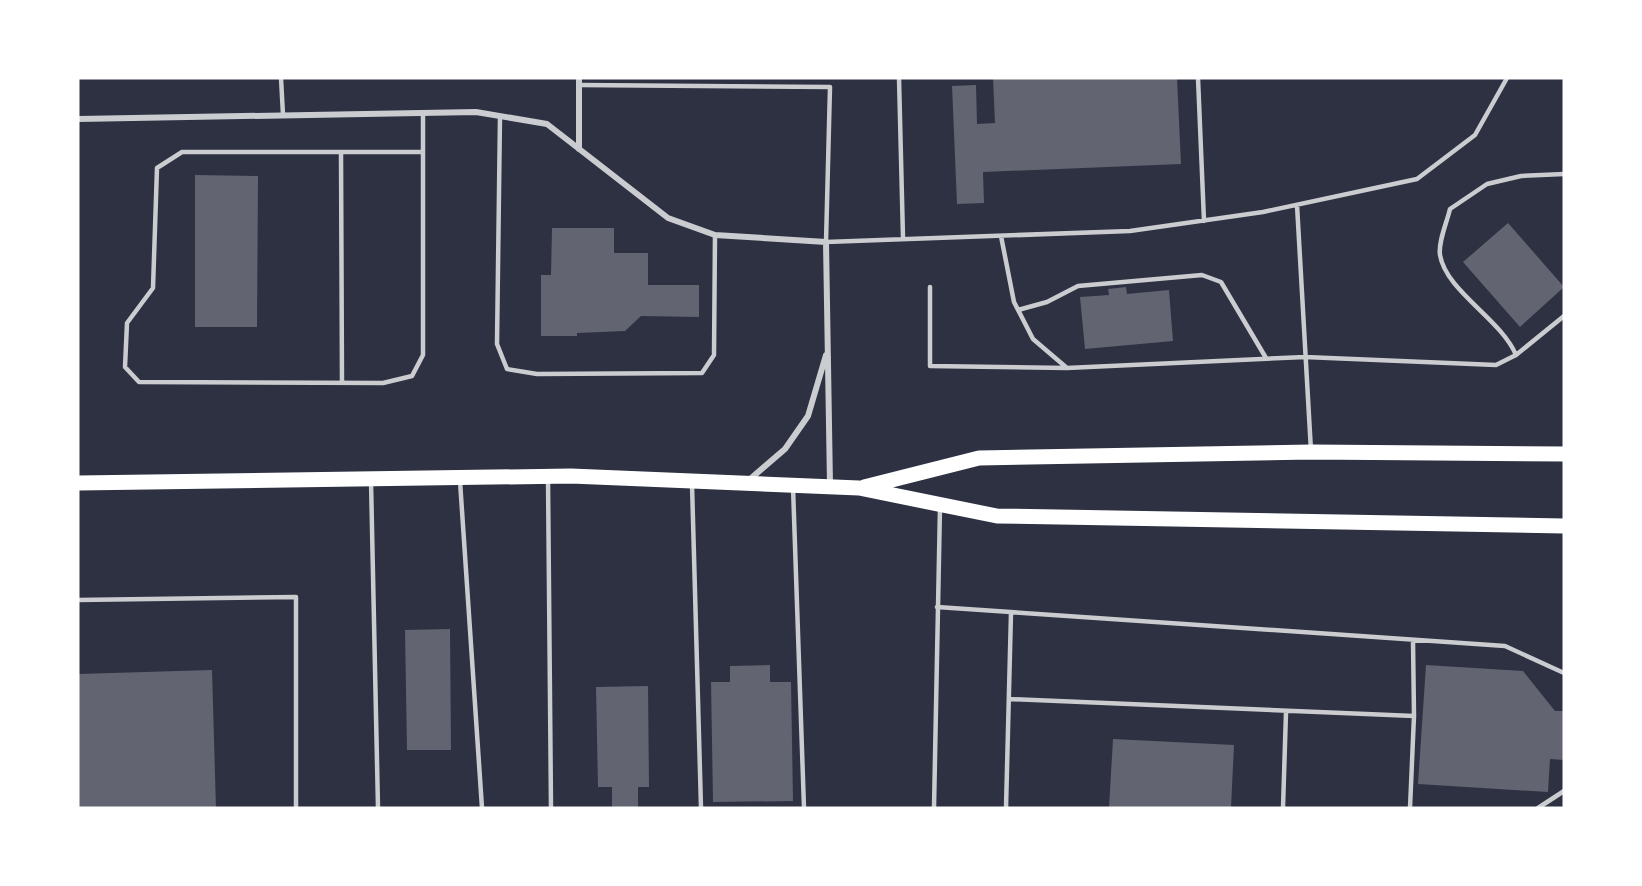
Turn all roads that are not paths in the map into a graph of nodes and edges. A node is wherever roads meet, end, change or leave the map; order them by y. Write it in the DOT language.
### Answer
graph roads {
  1 [pos="281,78"];
  2 [pos="899,78"];
  3 [pos="1198,78"];
  4 [pos="1507,78"];
  5 [pos="579,82"];
  6 [pos="423,113"];
  7 [pos="283,115"];
  8 [pos="500,116"];
  9 [pos="78,119"];
  10 [pos="579,149"];
  11 [pos="340,152"];
  12 [pos="423,152"];
  13 [pos="1564,174"];
  14 [pos="1298,205"];
  15 [pos="1204,221"];
  16 [pos="715,235"];
  17 [pos="1001,236"];
  18 [pos="903,238"];
  19 [pos="826,242"];
  20 [pos="930,287"];
  21 [pos="1018,310"];
  22 [pos="1564,316"];
  23 [pos="828,349"];
  24 [pos="1516,356"];
  25 [pos="1305,357"];
  26 [pos="1266,358"];
  27 [pos="1067,368"];
  28 [pos="342,383"];
  29 [pos="1311,452"];
  30 [pos="1564,453"];
  31 [pos="460,476"];
  32 [pos="548,476"];
  33 [pos="371,479"];
  34 [pos="692,482"];
  35 [pos="78,483"];
  36 [pos="745,483"];
  37 [pos="792,486"];
  38 [pos="830,487"];
  39 [pos="859,488"];
  40 [pos="940,504"];
  41 [pos="1564,526"];
  42 [pos="78,600"];
  43 [pos="938,607"];
  44 [pos="1011,612"];
  45 [pos="1413,640"];
  46 [pos="1564,673"];
  47 [pos="1009,699"];
  48 [pos="1286,712"];
  49 [pos="1414,716"];
  50 [pos="1564,791"];
  51 [pos="296,808"];
  52 [pos="378,808"];
  53 [pos="482,808"];
  54 [pos="551,808"];
  55 [pos="701,808"];
  56 [pos="804,808"];
  57 [pos="934,808"];
  58 [pos="1006,808"];
  59 [pos="1283,808"];
  60 [pos="1410,808"];
  61 [pos="1538,808"];
  1 -- 7 [label="lane"];
  2 -- 18 [label="lane"];
  3 -- 15 [label="lane"];
  4 -- 14 [label="lane"];
  5 -- 10 [label="street"];
  5 -- 19 [label="lane"];
  6 -- 7 [label="street"];
  6 -- 8 [label="street"];
  6 -- 12 [label="lane"];
  7 -- 9 [label="street"];
  8 -- 10 [label="street"];
  8 -- 16 [label="lane"];
  10 -- 16 [label="street"];
  11 -- 12 [label="lane"];
  11 -- 28 [label="lane"];
  11 -- 28 [label="lane"];
  12 -- 28 [label="lane"];
  13 -- 24 [label="lane"];
  14 -- 15 [label="lane"];
  14 -- 25 [label="lane"];
  15 -- 17 [label="lane"];
  16 -- 19 [label="street"];
  17 -- 18 [label="lane"];
  17 -- 21 [label="lane"];
  18 -- 19 [label="lane"];
  19 -- 23 [label="street"];
  20 -- 27 [label="lane"];
  21 -- 26 [label="lane"];
  21 -- 27 [label="lane"];
  22 -- 24 [label="lane"];
  23 -- 36 [label="street"];
  23 -- 38 [label="street"];
  24 -- 25 [label="lane"];
  25 -- 26 [label="lane"];
  25 -- 29 [label="lane"];
  26 -- 27 [label="lane"];
  29 -- 30 [label="main road"];
  29 -- 39 [label="main road"];
  31 -- 32 [label="main road"];
  31 -- 33 [label="main road"];
  31 -- 53 [label="lane"];
  32 -- 34 [label="main road"];
  32 -- 54 [label="lane"];
  33 -- 35 [label="main road"];
  33 -- 52 [label="lane"];
  34 -- 36 [label="main road"];
  34 -- 55 [label="lane"];
  36 -- 37 [label="main road"];
  37 -- 38 [label="main road"];
  37 -- 56 [label="lane"];
  38 -- 39 [label="main road"];
  39 -- 40 [label="main road"];
  40 -- 41 [label="main road"];
  40 -- 43 [label="lane"];
  42 -- 51 [label="lane"];
  43 -- 44 [label="lane"];
  43 -- 57 [label="lane"];
  44 -- 45 [label="lane"];
  44 -- 47 [label="lane"];
  45 -- 46 [label="lane"];
  45 -- 49 [label="lane"];
  47 -- 48 [label="lane"];
  47 -- 58 [label="lane"];
  48 -- 49 [label="lane"];
  48 -- 59 [label="lane"];
  49 -- 60 [label="lane"];
  50 -- 61 [label="lane"];
}
